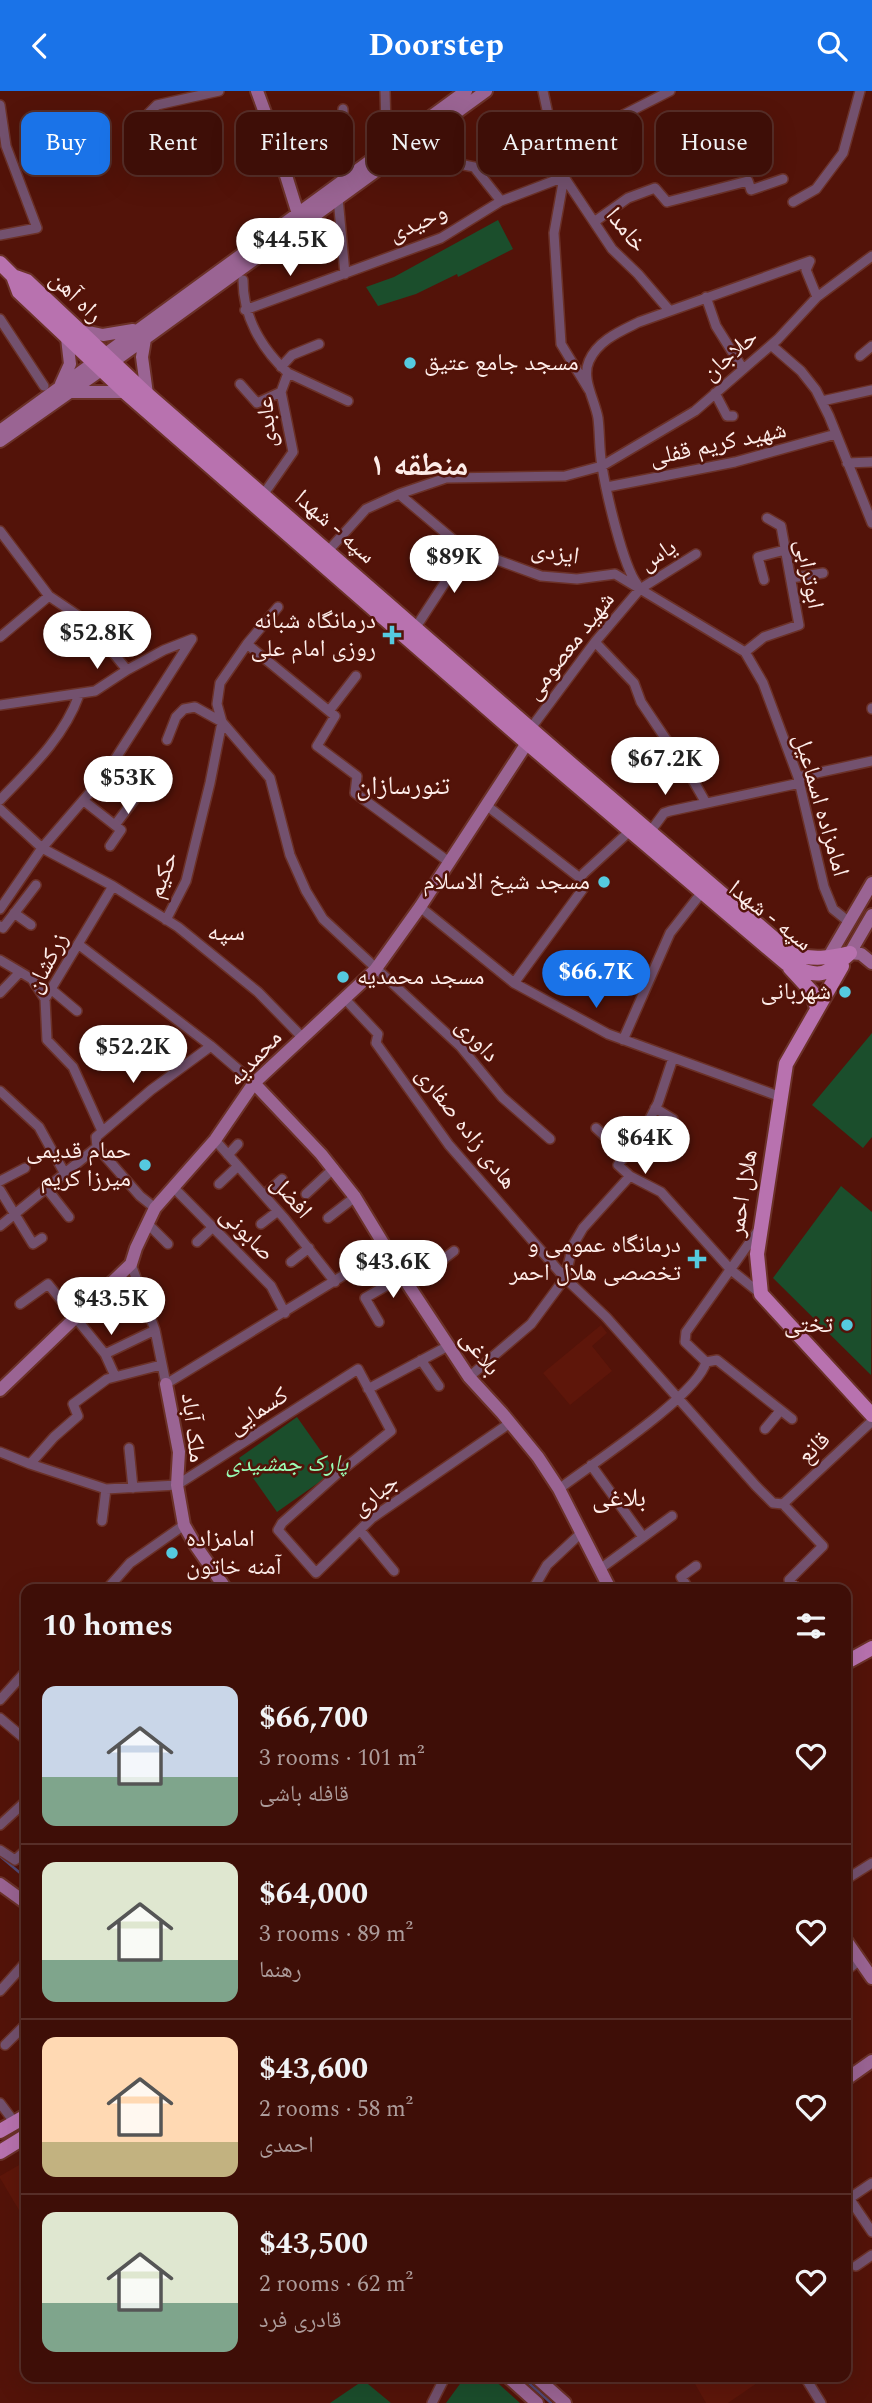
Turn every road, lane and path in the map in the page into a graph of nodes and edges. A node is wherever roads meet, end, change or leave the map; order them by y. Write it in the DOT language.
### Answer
graph roads {
  1 [pos="219,91"];
  2 [pos="257,91"];
  3 [pos="385,91"];
  4 [pos="466,91"];
  5 [pos="485,91"];
  6 [pos="544,91"];
  7 [pos="670,91"];
  8 [pos="860,91"];
  9 [pos="0,105"];
  10 [pos="343,109"];
  11 [pos="150,112"];
  12 [pos="264,112"];
  13 [pos="343,112"];
  14 [pos="386,112"];
  15 [pos="441,112"];
  16 [pos="453,112"];
  17 [pos="549,112"];
  18 [pos="629,112"];
  19 [pos="464,165"];
  20 [pos="367,169"];
  21 [pos="367,174"];
  22 [pos="287,175"];
  23 [pos="560,175"];
  24 [pos="562,175"];
  25 [pos="563,175"];
  26 [pos="783,179"];
  27 [pos="338,198"];
  28 [pos="501,201"];
  29 [pos="793,202"];
  30 [pos="298,214"];
  31 [pos="594,222"];
  32 [pos="0,235"];
  33 [pos="872,256"];
  34 [pos="0,263"];
  35 [pos="345,274"];
  36 [pos="243,279"];
  37 [pos="706,297"];
  38 [pos="817,297"];
  39 [pos="245,310"];
  40 [pos="669,310"];
  41 [pos="0,319"];
  42 [pos="72,333"];
  43 [pos="144,333"];
  44 [pos="318,344"];
  45 [pos="771,345"];
  46 [pos="872,346"];
  47 [pos="860,356"];
  48 [pos="103,363"];
  49 [pos="743,369"];
  50 [pos="284,370"];
  51 [pos="240,384"];
  52 [pos="44,386"];
  53 [pos="65,390"];
  54 [pos="872,390"];
  55 [pos="589,391"];
  56 [pos="125,392"];
  57 [pos="281,392"];
  58 [pos="715,393"];
  59 [pos="147,394"];
  60 [pos="348,401"];
  61 [pos="822,401"];
  62 [pos="733,416"];
  63 [pos="0,431"];
  64 [pos="836,434"];
  65 [pos="0,441"];
  66 [pos="847,463"];
  67 [pos="872,463"];
  68 [pos="602,466"];
  69 [pos="607,487"];
  70 [pos="400,494"];
  71 [pos="263,495"];
  72 [pos="766,518"];
  73 [pos="872,523"];
  74 [pos="0,531"];
  75 [pos="460,545"];
  76 [pos="785,549"];
  77 [pos="328,551"];
  78 [pos="696,554"];
  79 [pos="823,573"];
  80 [pos="791,578"];
  81 [pos="764,580"];
  82 [pos="640,589"];
  83 [pos="49,596"];
  84 [pos="278,607"];
  85 [pos="416,627"];
  86 [pos="0,636"];
  87 [pos="595,642"];
  88 [pos="247,643"];
  89 [pos="745,652"];
  90 [pos="127,670"];
  91 [pos="356,676"];
  92 [pos="79,695"];
  93 [pos="0,705"];
  94 [pos="330,712"];
  95 [pos="222,722"];
  96 [pos="529,735"];
  97 [pos="167,740"];
  98 [pos="872,761"];
  99 [pos="799,780"];
  100 [pos="137,796"];
  101 [pos="0,800"];
  102 [pos="84,801"];
  103 [pos="706,803"];
  104 [pos="486,805"];
  105 [pos="0,809"];
  106 [pos="115,825"];
  107 [pos="631,830"];
  108 [pos="650,832"];
  109 [pos="110,846"];
  110 [pos="42,848"];
  111 [pos="449,862"];
  112 [pos="580,878"];
  113 [pos="872,883"];
  114 [pos="36,885"];
  115 [pos="113,886"];
  116 [pos="702,892"];
  117 [pos="420,907"];
  118 [pos="0,909"];
  119 [pos="14,913"];
  120 [pos="872,915"];
  121 [pos="166,919"];
  122 [pos="849,922"];
  123 [pos="31,925"];
  124 [pos="0,926"];
  125 [pos="78,943"];
  126 [pos="850,953"];
  127 [pos="0,960"];
  128 [pos="872,963"];
  129 [pos="787,964"];
  130 [pos="376,970"];
  131 [pos="20,972"];
  132 [pos="829,972"];
  133 [pos="514,983"];
  134 [pos="52,990"];
  135 [pos="0,993"];
  136 [pos="46,999"];
  137 [pos="345,999"];
  138 [pos="817,1008"];
  139 [pos="77,1011"];
  140 [pos="303,1038"];
  141 [pos="623,1040"];
  142 [pos="211,1045"];
  143 [pos="673,1058"];
  144 [pos="254,1083"];
  145 [pos="0,1091"];
  146 [pos="781,1097"];
  147 [pos="655,1108"];
  148 [pos="673,1119"];
  149 [pos="596,1128"];
  150 [pos="102,1131"];
  151 [pos="550,1139"];
  152 [pos="215,1140"];
  153 [pos="238,1144"];
  154 [pos="97,1147"];
  155 [pos="228,1155"];
  156 [pos="625,1155"];
  157 [pos="238,1166"];
  158 [pos="25,1168"];
  159 [pos="334,1168"];
  160 [pos="65,1174"];
  161 [pos="631,1176"];
  162 [pos="282,1179"];
  163 [pos="0,1181"];
  164 [pos="219,1184"];
  165 [pos="174,1188"];
  166 [pos="0,1189"];
  167 [pos="47,1189"];
  168 [pos="306,1194"];
  169 [pos="264,1195"];
  170 [pos="355,1197"];
  171 [pos="155,1208"];
  172 [pos="278,1211"];
  173 [pos="14,1214"];
  174 [pos="69,1217"];
  175 [pos="328,1219"];
  176 [pos="147,1223"];
  177 [pos="261,1223"];
  178 [pos="0,1226"];
  179 [pos="761,1226"];
  180 [pos="213,1227"];
  181 [pos="42,1238"];
  182 [pos="197,1242"];
  183 [pos="168,1244"];
  184 [pos="309,1248"];
  185 [pos="388,1248"];
  186 [pos="454,1251"];
  187 [pos="291,1262"];
  188 [pos="131,1264"];
  189 [pos="731,1270"];
  190 [pos="565,1278"];
  191 [pos="406,1281"];
  192 [pos="335,1282"];
  193 [pos="761,1294"];
  194 [pos="20,1304"];
  195 [pos="285,1313"];
  196 [pos="75,1317"];
  197 [pos="379,1322"];
  198 [pos="155,1330"];
  199 [pos="448,1346"];
  200 [pos="105,1354"];
  201 [pos="421,1360"];
  202 [pos="706,1362"];
  203 [pos="161,1365"];
  204 [pos="115,1376"];
  205 [pos="469,1377"];
  206 [pos="166,1384"];
  207 [pos="439,1386"];
  208 [pos="368,1389"];
  209 [pos="0,1390"];
  210 [pos="679,1398"];
  211 [pos="780,1411"];
  212 [pos="872,1415"];
  213 [pos="792,1419"];
  214 [pos="872,1421"];
  215 [pos="510,1423"];
  216 [pos="765,1429"];
  217 [pos="129,1448"];
  218 [pos="0,1452"];
  219 [pos="30,1464"];
  220 [pos="591,1465"];
  221 [pos="177,1485"];
  222 [pos="133,1488"];
  223 [pos="106,1489"];
  224 [pos="559,1489"];
  225 [pos="783,1504"];
  226 [pos="672,1517"];
  227 [pos="102,1521"];
  228 [pos="184,1525"];
  229 [pos="360,1530"];
  230 [pos="580,1534"];
  231 [pos="643,1537"];
  232 [pos="696,1566"];
  233 [pos="600,1569"];
  234 [pos="394,1571"];
  235 [pos="111,1584"];
  236 [pos="223,1584"];
  237 [pos="536,1584"];
  238 [pos="608,1584"];
  239 [pos="685,1584"];
  240 [pos="793,1584"];
  241 [pos="872,1648"];
  242 [pos="851,1660"];
  243 [pos="21,1677"];
  244 [pos="0,1700"];
  245 [pos="0,1718"];
  246 [pos="21,1736"];
  247 [pos="21,1806"];
  248 [pos="0,1825"];
  249 [pos="0,1850"];
  250 [pos="21,1855"];
  251 [pos="872,1863"];
  252 [pos="851,1876"];
  253 [pos="0,1884"];
  254 [pos="21,1899"];
  255 [pos="851,1948"];
  256 [pos="860,1961"];
  257 [pos="851,1967"];
  258 [pos="21,1968"];
  259 [pos="871,1974"];
  260 [pos="0,1991"];
  261 [pos="21,2029"];
  262 [pos="5,2045"];
  263 [pos="872,2061"];
  264 [pos="851,2076"];
  265 [pos="0,2103"];
  266 [pos="21,2120"];
  267 [pos="0,2131"];
  268 [pos="21,2139"];
  269 [pos="0,2152"];
  270 [pos="872,2183"];
  271 [pos="851,2193"];
  272 [pos="851,2201"];
  273 [pos="872,2232"];
  274 [pos="872,2255"];
  275 [pos="856,2266"];
  276 [pos="442,2382"];
  277 [pos="514,2382"];
  278 [pos="542,2382"];
  279 [pos="808,2382"];
  280 [pos="432,2403"];
  281 [pos="537,2403"];
  282 [pos="565,2403"];
  283 [pos="821,2403"];
  1 -- 11 [label="street"];
  2 -- 12 [label="main road"];
  3 -- 14 [label="street"];
  4 -- 15 [label="main road"];
  5 -- 16 [label="main road"];
  6 -- 17 [label="street"];
  7 -- 18 [label="street"];
  8 -- 29 [label="street"];
  9 -- 32 [label="street"];
  10 -- 13 [label="street"];
  19 -- 28 [label="street"];
  20 -- 30 [label="main road"];
  21 -- 27 [label="main road"];
  22 -- 30 [label="main road"];
  23 -- 28 [label="street, وحیدی"];
  24 -- 55 [label="street"];
  25 -- 31 [label="street, خامدا"];
  26 -- 31 [label="street"];
  27 -- 35 [label="street"];
  27 -- 43 [label="main road"];
  28 -- 35 [label="street, وحیدی"];
  30 -- 43 [label="main road"];
  31 -- 40 [label="street, خامدا"];
  33 -- 38 [label="street, حلاجان"];
  34 -- 42 [label="main road, راه آهن"];
  35 -- 39 [label="street, وحیدی"];
  36 -- 39 [label="street"];
  37 -- 38 [label="street"];
  37 -- 40 [label="street"];
  37 -- 49 [label="street"];
  38 -- 45 [label="street, حلاجان"];
  39 -- 50 [label="street, عابدی"];
  40 -- 55 [label="street"];
  41 -- 52 [label="street"];
  42 -- 43 [label="main road"];
  42 -- 48 [label="main road, راه آهن"];
  42 -- 53 [label="main road"];
  43 -- 48 [label="main road"];
  43 -- 59 [label="main road"];
  44 -- 50 [label="street"];
  45 -- 49 [label="street, حلاجان"];
  45 -- 61 [label="street"];
  46 -- 47 [label="street"];
  48 -- 53 [label="main road"];
  48 -- 56 [label="main road, سپه - شهدا"];
  48 -- 59 [label="main road, سپه - شهدا"];
  49 -- 58 [label="street, حلاجان"];
  50 -- 57 [label="street, عابدی"];
  50 -- 60 [label="street"];
  51 -- 57 [label="street"];
  53 -- 56 [label="main road"];
  53 -- 63 [label="main road"];
  53 -- 65 [label="main road"];
  54 -- 61 [label="street"];
  55 -- 68 [label="street"];
  56 -- 96 [label="main road, سپه - شهدا"];
  57 -- 71 [label="street, عابدی"];
  58 -- 62 [label="street"];
  58 -- 68 [label="street, حلاجان"];
  59 -- 71 [label="main road, سپه - شهدا"];
  61 -- 64 [label="street"];
  64 -- 66 [label="street"];
  64 -- 69 [label="street, شهید کریم قفلی"];
  66 -- 67 [label="street"];
  66 -- 73 [label="street"];
  68 -- 69 [label="street"];
  68 -- 70 [label="street, حلاجان"];
  69 -- 82 [label="street"];
  70 -- 75 [label="street, ایزدی"];
  70 -- 77 [label="street, حلاجان"];
  71 -- 77 [label="main road, سپه - شهدا"];
  72 -- 76 [label="street, ابوترابی"];
  74 -- 83 [label="street"];
  75 -- 82 [label="street, ایزدی"];
  75 -- 85 [label="street"];
  76 -- 80 [label="street, ابوترابی"];
  76 -- 81 [label="street"];
  77 -- 85 [label="main road, سپه - شهدا"];
  78 -- 82 [label="street, یاس"];
  79 -- 80 [label="street"];
  80 -- 89 [label="street, ابوترابی"];
  82 -- 87 [label="street, شهید معصومی"];
  82 -- 89 [label="street, امامزاده اسماعیل"];
  83 -- 86 [label="street"];
  83 -- 90 [label="street"];
  84 -- 88 [label="street, حکیم"];
  85 -- 96 [label="main road, سپه - شهدا"];
  87 -- 96 [label="street, شهید معصومی"];
  87 -- 103 [label="street"];
  88 -- 94 [label="street"];
  88 -- 95 [label="street, حکیم"];
  89 -- 99 [label="street, امامزاده اسماعیل"];
  90 -- 92 [label="street"];
  90 -- 102 [label="street"];
  91 -- 94 [label="street"];
  92 -- 93 [label="street"];
  92 -- 101 [label="street"];
  94 -- 111 [label="street"];
  95 -- 97 [label="street"];
  95 -- 121 [label="street, حکیم"];
  95 -- 130 [label="street, داوری"];
  96 -- 104 [label="main road, محمدیه"];
  96 -- 107 [label="main road, سپه - شهدا"];
  96 -- 108 [label="main road, سپه - شهدا"];
  98 -- 99 [label="street"];
  99 -- 103 [label="street"];
  99 -- 122 [label="street, امامزاده اسماعیل"];
  100 -- 106 [label="street"];
  102 -- 106 [label="street"];
  102 -- 110 [label="street"];
  103 -- 108 [label="street"];
  104 -- 111 [label="main road, محمدیه"];
  104 -- 112 [label="street"];
  105 -- 110 [label="street"];
  106 -- 109 [label="street"];
  107 -- 112 [label="street"];
  107 -- 116 [label="main road, سپه - شهدا"];
  108 -- 132 [label="main road, سپه - شهدا"];
  110 -- 115 [label="street"];
  110 -- 118 [label="street"];
  111 -- 117 [label="main road, محمدیه"];
  112 -- 133 [label="street"];
  113 -- 122 [label="main road"];
  114 -- 119 [label="street"];
  115 -- 121 [label="street"];
  115 -- 125 [label="street, زرکشان"];
  116 -- 129 [label="main road, سپه - شهدا"];
  116 -- 141 [label="street"];
  117 -- 130 [label="main road, محمدیه"];
  117 -- 133 [label="street"];
  119 -- 123 [label="street"];
  119 -- 124 [label="street"];
  120 -- 126 [label="main road"];
  121 -- 140 [label="street"];
  122 -- 132 [label="main road"];
  125 -- 134 [label="street, زرکشان"];
  125 -- 142 [label="street"];
  126 -- 128 [label="main road"];
  126 -- 132 [label="main road, سپه - شهدا"];
  127 -- 131 [label="street"];
  129 -- 132 [label="main road, سپه - شهدا"];
  129 -- 138 [label="main road"];
  130 -- 137 [label="main road, محمدیه"];
  130 -- 151 [label="street, داوری"];
  131 -- 135 [label="street"];
  131 -- 136 [label="street"];
  132 -- 138 [label="main road, هلال احمر"];
  133 -- 141 [label="street"];
  134 -- 136 [label="street, زرکشان"];
  134 -- 139 [label="street"];
  136 -- 150 [label="street, زرکشان"];
  137 -- 140 [label="main road, محمدیه"];
  137 -- 190 [label="street, هادی زاده صفاری"];
  138 -- 146 [label="main road, هلال احمر"];
  140 -- 144 [label="main road, محمدیه"];
  141 -- 143 [label="street"];
  142 -- 144 [label="street"];
  142 -- 150 [label="street"];
  143 -- 146 [label="street"];
  143 -- 147 [label="street"];
  144 -- 152 [label="main road, محمدیه"];
  144 -- 159 [label="main road, بلاغی"];
  145 -- 160 [label="street"];
  146 -- 179 [label="main road, هلال احمر"];
  147 -- 148 [label="street"];
  147 -- 156 [label="street"];
  149 -- 156 [label="street"];
  150 -- 154 [label="street"];
  152 -- 155 [label="street, افضل"];
  152 -- 165 [label="main road, محمدیه"];
  153 -- 155 [label="street"];
  154 -- 160 [label="street"];
  154 -- 171 [label="street"];
  155 -- 157 [label="street, افضل"];
  156 -- 161 [label="street"];
  157 -- 164 [label="street"];
  157 -- 169 [label="street, افضل"];
  158 -- 163 [label="street"];
  159 -- 168 [label="street"];
  159 -- 170 [label="main road, بلاغی"];
  160 -- 167 [label="street"];
  161 -- 189 [label="street"];
  161 -- 190 [label="street"];
  162 -- 169 [label="street"];
  165 -- 171 [label="main road, محمدیه"];
  165 -- 180 [label="street, صابونی"];
  166 -- 173 [label="street"];
  167 -- 173 [label="street"];
  167 -- 174 [label="street"];
  169 -- 172 [label="street, افضل"];
  170 -- 175 [label="street"];
  170 -- 185 [label="main road, بلاغی"];
  171 -- 176 [label="main road, محمدیه"];
  172 -- 177 [label="street"];
  172 -- 184 [label="street, افضل"];
  173 -- 178 [label="street"];
  173 -- 181 [label="street"];
  176 -- 183 [label="street"];
  176 -- 188 [label="main road, محمدیه"];
  179 -- 189 [label="street"];
  179 -- 193 [label="main road, هلال احمر"];
  180 -- 182 [label="street"];
  180 -- 195 [label="street, صابونی"];
  184 -- 187 [label="street"];
  184 -- 192 [label="street, افضل"];
  185 -- 191 [label="main road, بلاغی"];
  185 -- 192 [label="street"];
  186 -- 191 [label="street"];
  188 -- 196 [label="main road, محمدیه"];
  188 -- 198 [label="street, ملک آباد"];
  189 -- 193 [label="street"];
  189 -- 202 [label="street"];
  190 -- 205 [label="street"];
  190 -- 210 [label="street"];
  191 -- 197 [label="street"];
  191 -- 199 [label="main road, بلاغی"];
  192 -- 195 [label="street"];
  193 -- 212 [label="main road"];
  194 -- 196 [label="street"];
  195 -- 206 [label="street"];
  196 -- 200 [label="street"];
  196 -- 209 [label="main road, محمدیه"];
  198 -- 200 [label="street"];
  198 -- 203 [label="street, ملک آباد"];
  199 -- 201 [label="street"];
  199 -- 205 [label="main road, بلاغی"];
  200 -- 204 [label="street"];
  201 -- 207 [label="street"];
  201 -- 208 [label="street"];
  202 -- 210 [label="street"];
  202 -- 211 [label="street"];
  203 -- 204 [label="street"];
  203 -- 206 [label="street, ملک آباد"];
  204 -- 219 [label="street"];
  205 -- 215 [label="main road, بلاغی"];
  206 -- 221 [label="main road, ملک آباد"];
  208 -- 221 [label="street, کسمایی"];
  208 -- 229 [label="street, جباری"];
  210 -- 220 [label="street"];
  210 -- 225 [label="street"];
  211 -- 213 [label="street"];
  211 -- 216 [label="street"];
  214 -- 225 [label="street, قانع"];
  215 -- 224 [label="main road, بلاغی"];
  215 -- 229 [label="street, جباری"];
  217 -- 222 [label="street"];
  218 -- 219 [label="street"];
  219 -- 223 [label="street"];
  220 -- 224 [label="street"];
  220 -- 231 [label="street"];
  221 -- 222 [label="street"];
  221 -- 228 [label="main road, ملک آباد"];
  222 -- 223 [label="street"];
  223 -- 227 [label="street"];
  224 -- 230 [label="main road, بلاغی"];
  225 -- 240 [label="street"];
  226 -- 231 [label="street"];
  228 -- 235 [label="street"];
  228 -- 236 [label="main road, ملک آباد"];
  229 -- 234 [label="street"];
  230 -- 233 [label="main road, بلاغی"];
  230 -- 237 [label="street"];
  231 -- 233 [label="street"];
  232 -- 239 [label="street"];
  233 -- 238 [label="main road, بلاغی"];
  241 -- 242 [label="main road"];
  243 -- 244 [label="street"];
  245 -- 246 [label="street"];
  247 -- 248 [label="street"];
  249 -- 250 [label="street"];
  251 -- 252 [label="street"];
  253 -- 254 [label="main road"];
  255 -- 256 [label="main road"];
  256 -- 257 [label="street"];
  256 -- 259 [label="main road"];
  258 -- 260 [label="street"];
  261 -- 262 [label="street"];
  263 -- 264 [label="main road"];
  265 -- 266 [label="street"];
  266 -- 267 [label="main road"];
  268 -- 269 [label="main road"];
  270 -- 271 [label="street"];
  272 -- 273 [label="street"];
  274 -- 275 [label="street"];
  276 -- 280 [label="street"];
  277 -- 281 [label="main road"];
  278 -- 282 [label="main road"];
  279 -- 283 [label="street"];
}
